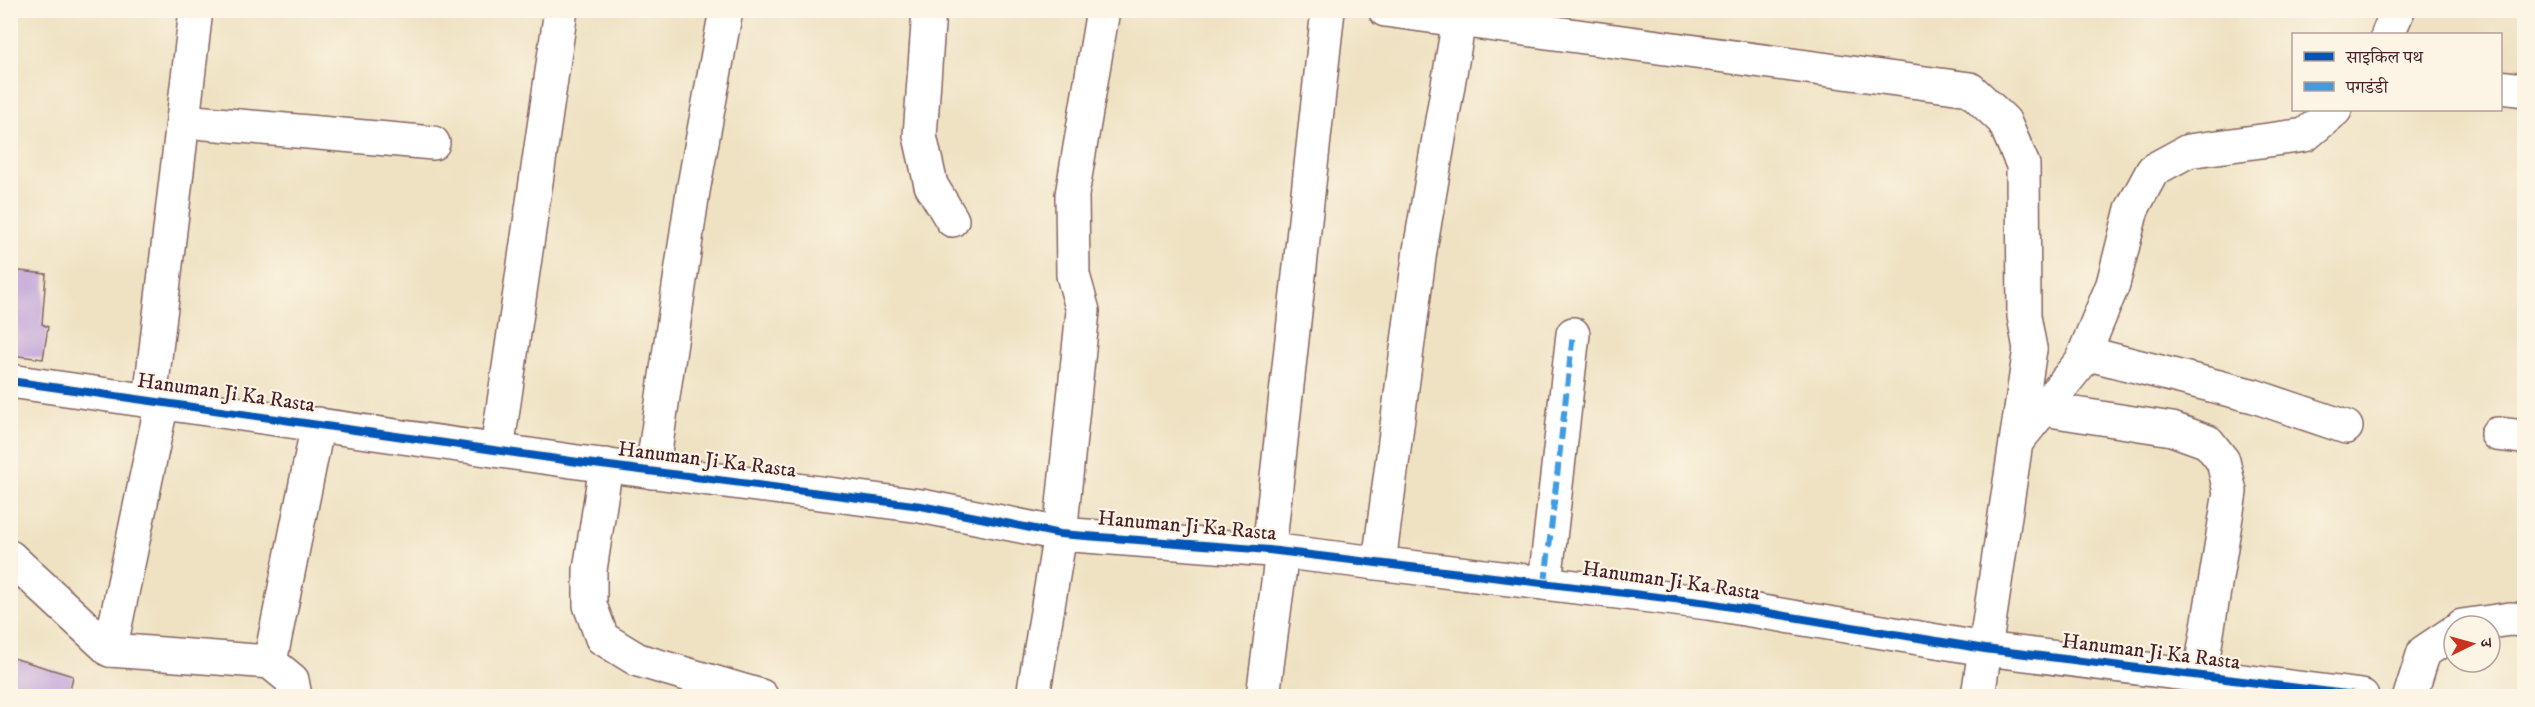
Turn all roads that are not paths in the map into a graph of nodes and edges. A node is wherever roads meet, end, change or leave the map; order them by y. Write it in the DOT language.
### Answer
graph roads {
  1 [pos="196,10"];
  2 [pos="561,10"];
  3 [pos="726,10"];
  4 [pos="929,10"];
  5 [pos="1103,10"];
  6 [pos="1328,10"];
  7 [pos="1385,10"];
  8 [pos="2398,10"];
  9 [pos="1459,20"];
  10 [pos="2388,33"];
  11 [pos="2502,87"];
  12 [pos="2524,90"];
  13 [pos="2334,111"];
  14 [pos="183,121"];
  15 [pos="433,143"];
  16 [pos="952,219"];
  17 [pos="1573,334"];
  18 [pos="2085,353"];
  19 [pos="10,381"];
  20 [pos="156,401"];
  21 [pos="2043,409"];
  22 [pos="318,424"];
  23 [pos="2346,427"];
  24 [pos="2017,441"];
  25 [pos="497,450"];
  26 [pos="606,465"];
  27 [pos="652,472"];
  28 [pos="1060,534"];
  29 [pos="1275,551"];
  30 [pos="10,556"];
  31 [pos="1379,563"];
  32 [pos="1545,583"];
  33 [pos="2502,619"];
  34 [pos="2524,620"];
  35 [pos="2442,640"];
  36 [pos="1985,649"];
  37 [pos="110,650"];
  38 [pos="270,662"];
  39 [pos="2200,676"];
  40 [pos="295,696"];
  41 [pos="761,696"];
  42 [pos="1033,696"];
  43 [pos="1263,696"];
  44 [pos="1978,696"];
  45 [pos="2362,696"];
  46 [pos="2410,696"];
  1 -- 14 [label="street"];
  2 -- 25 [label="street"];
  3 -- 27 [label="street"];
  4 -- 16 [label="street"];
  5 -- 28 [label="street"];
  6 -- 29 [label="street"];
  7 -- 9 [label="street"];
  8 -- 10 [label="street"];
  9 -- 24 [label="street"];
  9 -- 31 [label="street"];
  11 -- 12 [label="street"];
  13 -- 18 [label="street"];
  14 -- 15 [label="street"];
  14 -- 20 [label="street"];
  17 -- 32 [label="street"];
  18 -- 21 [label="street"];
  18 -- 23 [label="street"];
  19 -- 20 [label="street, Hanuman Ji Ka Rasta"];
  20 -- 22 [label="street, Hanuman Ji Ka Rasta"];
  20 -- 37 [label="street"];
  21 -- 24 [label="street"];
  21 -- 39 [label="street"];
  22 -- 25 [label="street, Hanuman Ji Ka Rasta"];
  22 -- 38 [label="street"];
  24 -- 36 [label="street"];
  25 -- 26 [label="street, Hanuman Ji Ka Rasta"];
  26 -- 27 [label="street, Hanuman Ji Ka Rasta"];
  26 -- 41 [label="street"];
  27 -- 28 [label="street, Hanuman Ji Ka Rasta"];
  28 -- 29 [label="street, Hanuman Ji Ka Rasta"];
  28 -- 42 [label="street"];
  29 -- 31 [label="street, Hanuman Ji Ka Rasta"];
  29 -- 43 [label="street"];
  30 -- 37 [label="street"];
  31 -- 32 [label="street, Hanuman Ji Ka Rasta"];
  32 -- 36 [label="street, Hanuman Ji Ka Rasta"];
  33 -- 34 [label="street"];
  35 -- 46 [label="street"];
  36 -- 39 [label="street, Hanuman Ji Ka Rasta"];
  36 -- 44 [label="street"];
  37 -- 38 [label="street"];
  38 -- 40 [label="street"];
  39 -- 45 [label="street, Hanuman Ji Ka Rasta"];
}
